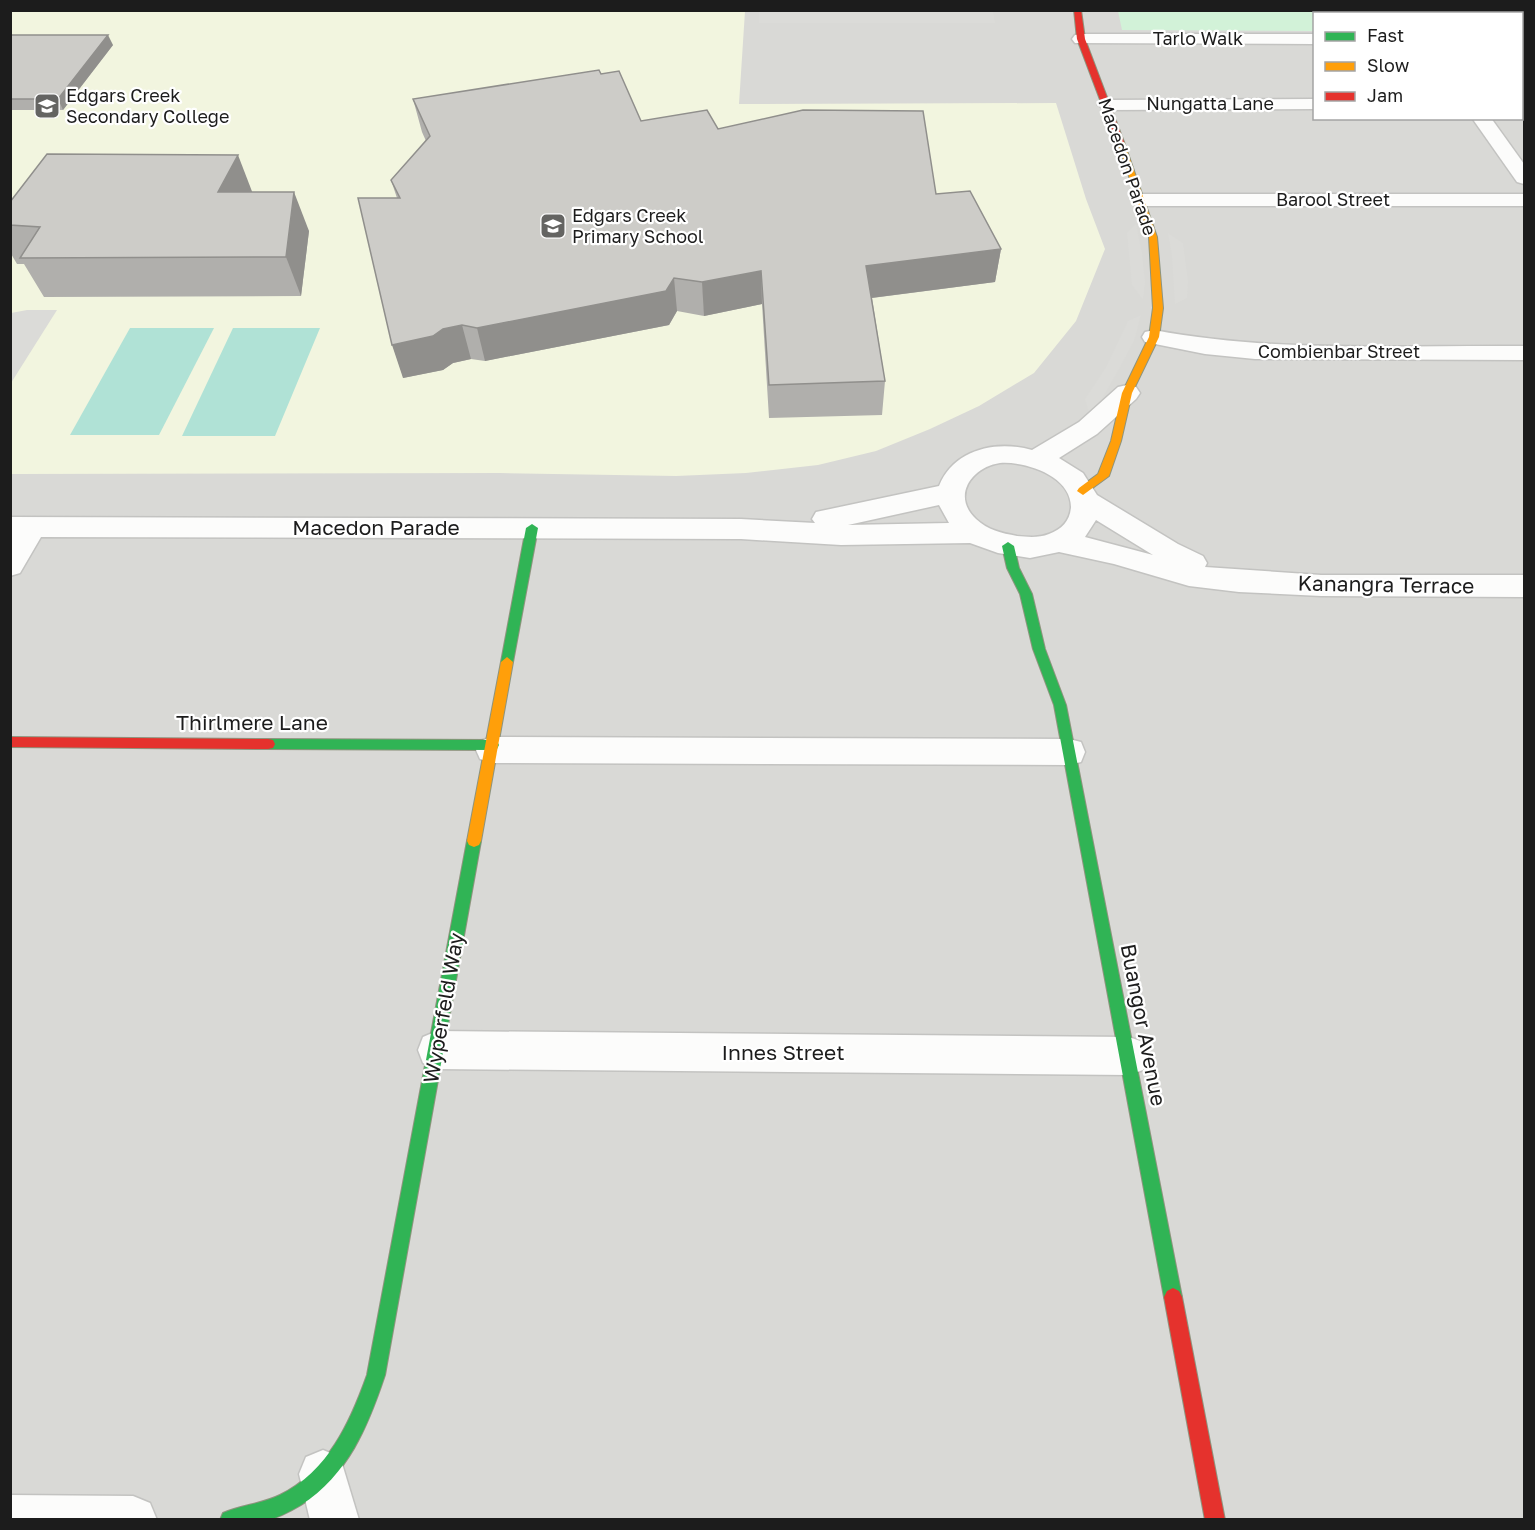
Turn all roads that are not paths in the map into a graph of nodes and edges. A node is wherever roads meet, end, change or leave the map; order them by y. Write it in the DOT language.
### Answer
graph roads {
  1 [pos="1077,10"];
  2 [pos="1081,39"];
  3 [pos="1313,39"];
  4 [pos="1313,104"];
  5 [pos="1106,105"];
  6 [pos="1482,120"];
  7 [pos="1524,178"];
  8 [pos="1142,200"];
  9 [pos="1524,200"];
  10 [pos="1154,337"];
  11 [pos="1524,353"];
  12 [pos="1127,393"];
  13 [pos="1039,458"];
  14 [pos="950,493"];
  15 [pos="1085,497"];
  16 [pos="21,527"];
  17 [pos="532,528"];
  18 [pos="741,529"];
  19 [pos="976,533"];
  20 [pos="1057,542"];
  21 [pos="1008,546"];
  22 [pos="10,566"];
  23 [pos="1248,582"];
  24 [pos="1521,592"];
  25 [pos="10,742"];
  26 [pos="492,747"];
  27 [pos="1069,752"];
  28 [pos="437,1050"];
  29 [pos="1129,1056"];
  30 [pos="323,1474"];
  31 [pos="10,1519"];
  32 [pos="133,1520"];
  33 [pos="230,1520"];
  34 [pos="335,1520"];
  35 [pos="1215,1520"];
  1 -- 2 [label="street, Macedon Parade"];
  2 -- 3 [label="street, Tarlo Walk"];
  2 -- 5 [label="street, Macedon Parade"];
  4 -- 5 [label="lane, Nungatta Lane"];
  5 -- 8 [label="street, Macedon Parade"];
  6 -- 7 [label="street"];
  8 -- 9 [label="street, Barool Street"];
  8 -- 10 [label="street, Macedon Parade"];
  10 -- 11 [label="street, Combienbar Street"];
  10 -- 12 [label="street, Macedon Parade"];
  12 -- 13 [label="street, Macedon Parade"];
  12 -- 15 [label="street, Macedon Parade"];
  13 -- 14 [label="street"];
  13 -- 15 [label="street"];
  14 -- 18 [label="street, Macedon Parade"];
  14 -- 19 [label="street"];
  15 -- 20 [label="street"];
  15 -- 23 [label="street, Kanangra Terrace"];
  16 -- 17 [label="street, Macedon Parade"];
  16 -- 22 [label="street"];
  17 -- 18 [label="street, Macedon Parade"];
  17 -- 26 [label="street, Wyperfeld Way"];
  18 -- 19 [label="street, Macedon Parade"];
  19 -- 21 [label="street"];
  20 -- 21 [label="street"];
  20 -- 23 [label="street, Kanangra Terrace"];
  21 -- 27 [label="street, Buangor Avenue"];
  23 -- 24 [label="street, Kanangra Terrace"];
  25 -- 26 [label="street, Thirlmere Lane"];
  26 -- 27 [label="street"];
  26 -- 28 [label="street, Wyperfeld Way"];
  27 -- 29 [label="street, Buangor Avenue"];
  28 -- 29 [label="street, Innes Street"];
  28 -- 30 [label="street, Wyperfeld Way"];
  29 -- 35 [label="street, Buangor Avenue"];
  30 -- 33 [label="street, Wyperfeld Way"];
  30 -- 34 [label="street"];
  31 -- 32 [label="street"];
}
